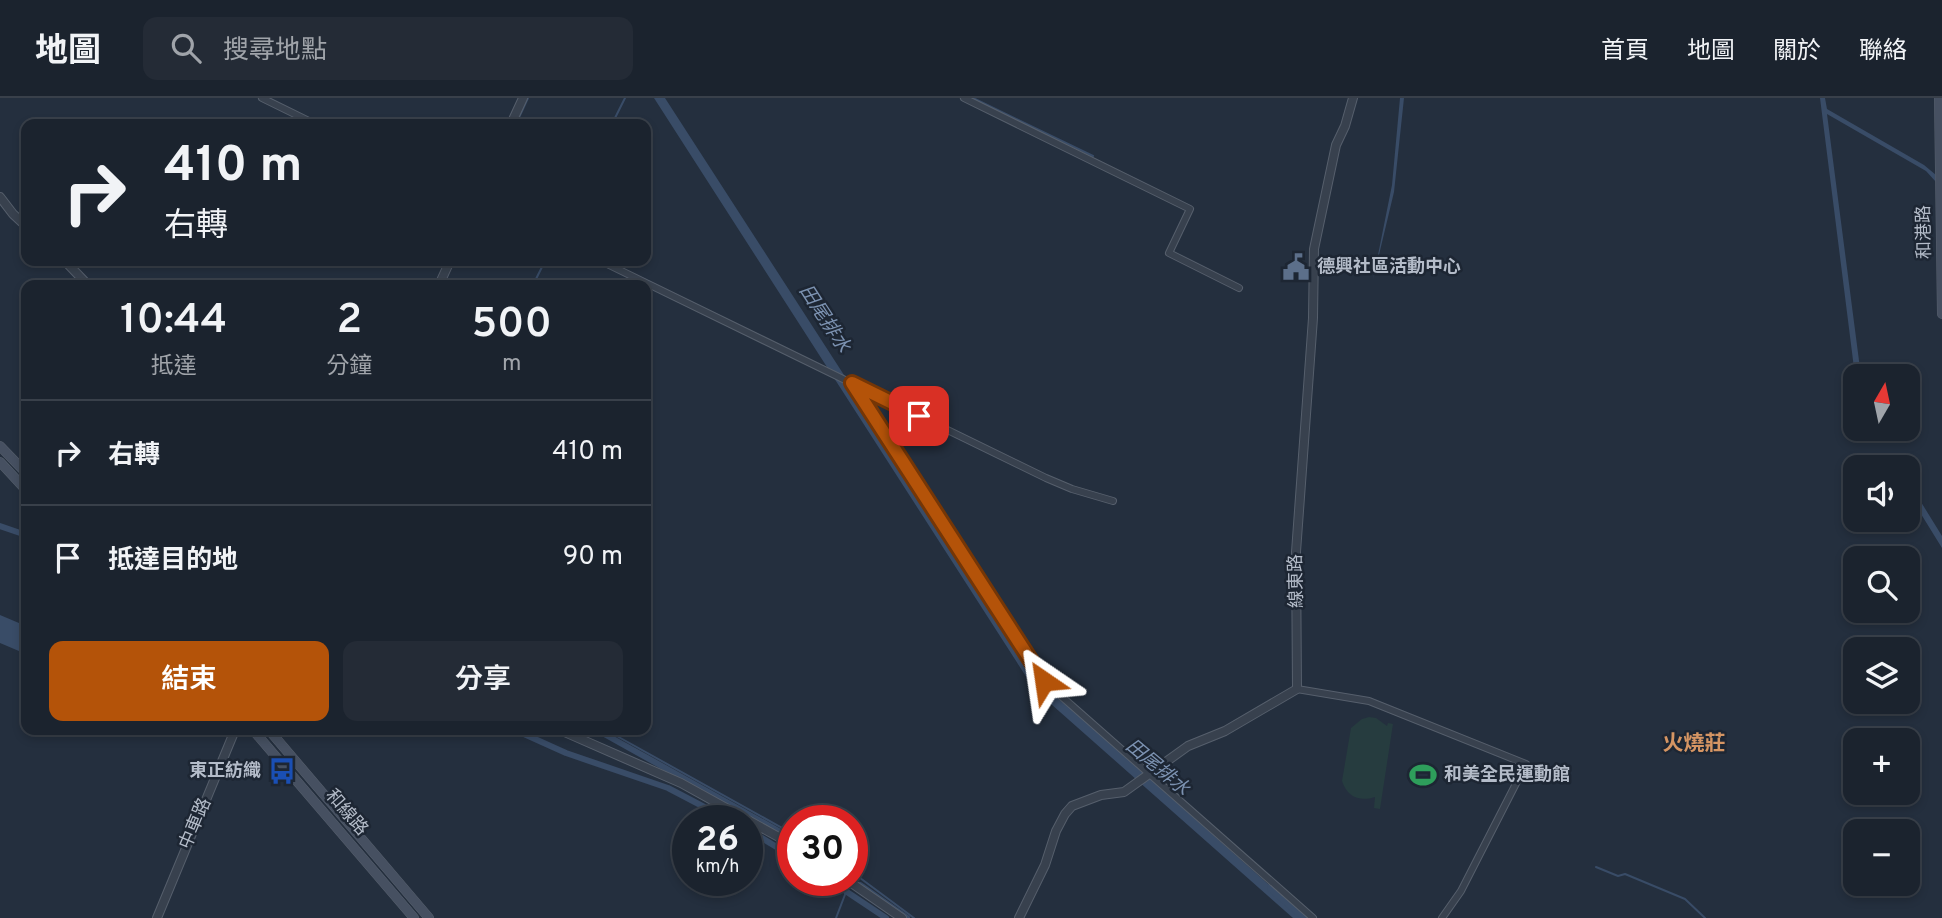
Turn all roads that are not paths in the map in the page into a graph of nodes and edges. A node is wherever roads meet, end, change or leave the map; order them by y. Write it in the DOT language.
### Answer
graph roads {
  1 [pos="262,98"];
  2 [pos="523,98"];
  3 [pos="964,98"];
  4 [pos="1353,98"];
  5 [pos="1939,98"];
  6 [pos="305,119"];
  7 [pos="513,119"];
  8 [pos="0,197"];
  9 [pos="21,220"];
  10 [pos="70,266"];
  11 [pos="611,266"];
  12 [pos="83,280"];
  13 [pos="640,280"];
  14 [pos="651,285"];
  15 [pos="1239,288"];
  16 [pos="1942,314"];
  17 [pos="852,383"];
  18 [pos="0,446"];
  19 [pos="0,462"];
  20 [pos="21,468"];
  21 [pos="21,485"];
  22 [pos="1113,501"];
  23 [pos="1297,689"];
  24 [pos="233,735"];
  25 [pos="258,735"];
  26 [pos="273,735"];
  27 [pos="571,735"];
  28 [pos="1149,774"];
  29 [pos="777,836"];
  30 [pos="360,846"];
  31 [pos="868,895"];
  32 [pos="157,918"];
  33 [pos="414,918"];
  34 [pos="429,918"];
  35 [pos="902,918"];
  36 [pos="1019,918"];
  37 [pos="1313,918"];
  38 [pos="1442,918"];
  1 -- 6 [label="street"];
  2 -- 7 [label="street"];
  3 -- 15 [label="street"];
  4 -- 23 [label="street, 線東路"];
  5 -- 16 [label="main road, 和港路"];
  8 -- 9 [label="street"];
  10 -- 12 [label="street"];
  11 -- 13 [label="street"];
  14 -- 17 [label="street"];
  17 -- 22 [label="street"];
  17 -- 28 [label="street"];
  18 -- 20 [label="main road"];
  19 -- 21 [label="main road"];
  23 -- 28 [label="street"];
  23 -- 38 [label="street"];
  24 -- 32 [label="street, 中車路"];
  25 -- 30 [label="main road, 和線路"];
  26 -- 30 [label="main road, 和線路"];
  27 -- 29 [label="street"];
  28 -- 36 [label="street"];
  28 -- 37 [label="street"];
  30 -- 33 [label="main road, 和線路"];
  30 -- 34 [label="main road, 和線路"];
  31 -- 35 [label="street"];
}
